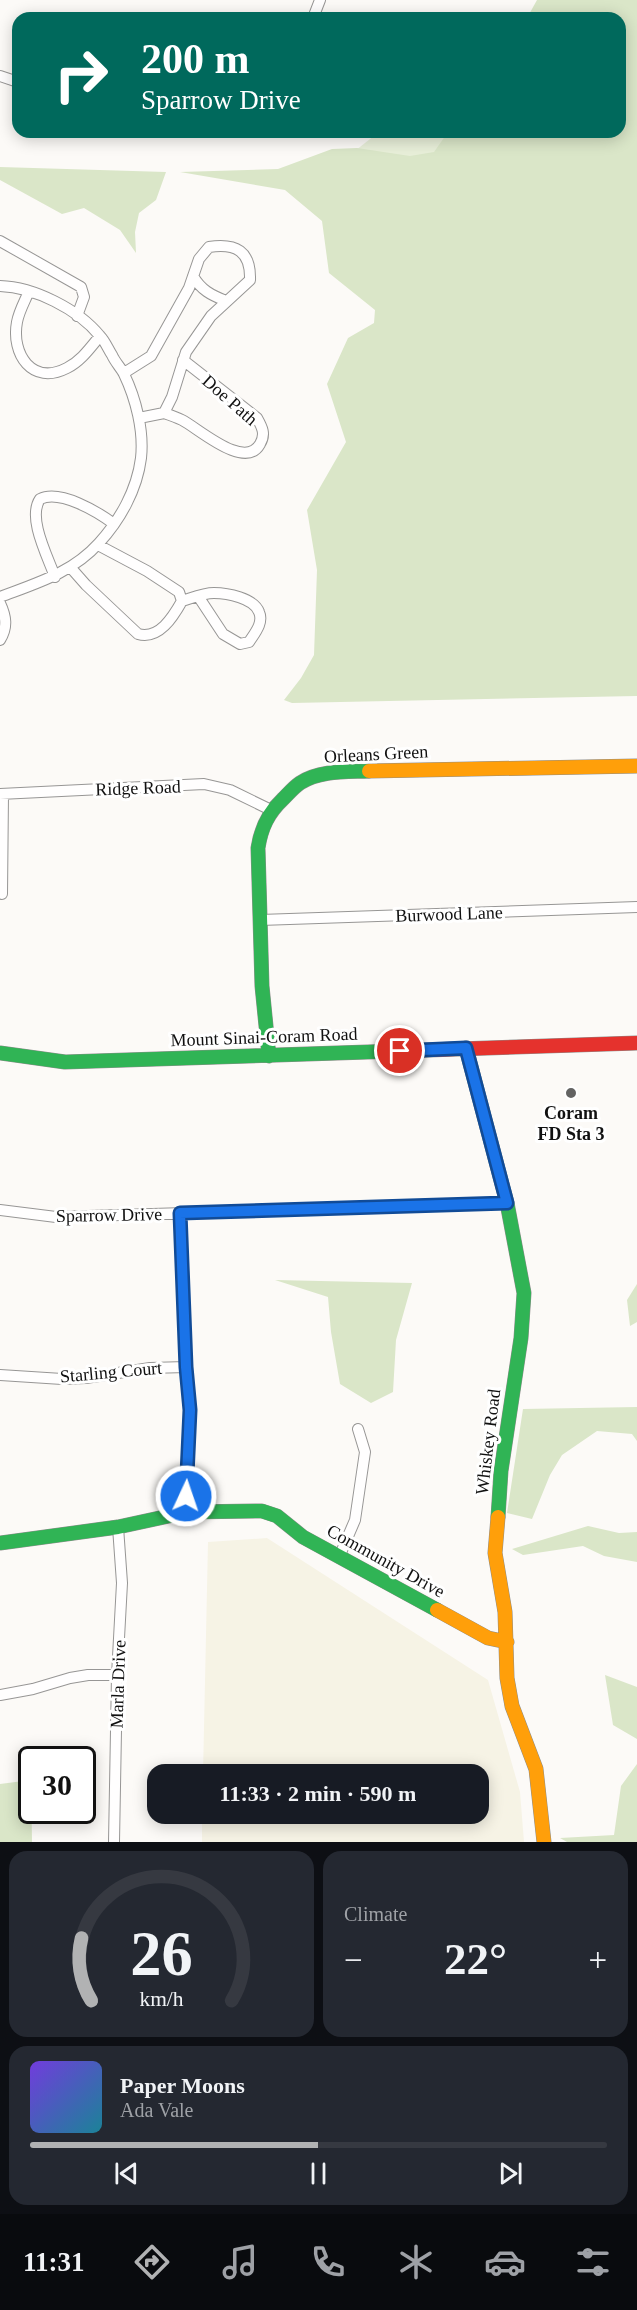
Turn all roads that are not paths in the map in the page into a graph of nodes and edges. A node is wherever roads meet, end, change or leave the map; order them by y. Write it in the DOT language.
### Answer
graph roads {
  1 [pos="0,241"];
  2 [pos="193,276"];
  3 [pos="0,286"];
  4 [pos="29,291"];
  5 [pos="226,301"];
  6 [pos="77,315"];
  7 [pos="100,336"];
  8 [pos="183,360"];
  9 [pos="124,373"];
  10 [pos="164,413"];
  11 [pos="139,418"];
  12 [pos="114,524"];
  13 [pos="98,545"];
  14 [pos="71,568"];
  15 [pos="56,577"];
  16 [pos="198,596"];
  17 [pos="0,597"];
  18 [pos="182,601"];
  19 [pos="0,603"];
  20 [pos="0,640"];
  21 [pos="637,766"];
  22 [pos="1,794"];
  23 [pos="271,810"];
  24 [pos="2,894"];
  25 [pos="637,907"];
  26 [pos="260,920"];
  27 [pos="637,1043"];
  28 [pos="466,1048"];
  29 [pos="0,1053"];
  30 [pos="269,1056"];
  31 [pos="507,1203"];
  32 [pos="0,1210"];
  33 [pos="180,1213"];
  34 [pos="186,1367"];
  35 [pos="0,1374"];
  36 [pos="358,1429"];
  37 [pos="187,1512"];
  38 [pos="118,1527"];
  39 [pos="0,1544"];
  40 [pos="340,1555"];
  41 [pos="507,1642"];
  42 [pos="117,1675"];
  43 [pos="0,1695"];
  44 [pos="114,1842"];
  45 [pos="544,1842"];
  1 -- 6 [label="street"];
  2 -- 5 [label="street"];
  2 -- 5 [label="street"];
  2 -- 9 [label="street"];
  3 -- 4 [label="street"];
  4 -- 6 [label="street"];
  4 -- 7 [label="street"];
  5 -- 8 [label="street"];
  6 -- 7 [label="street"];
  7 -- 9 [label="street"];
  8 -- 10 [label="street"];
  8 -- 10 [label="street, Doe Path"];
  9 -- 11 [label="street"];
  10 -- 11 [label="street"];
  11 -- 12 [label="street"];
  12 -- 13 [label="street"];
  12 -- 15 [label="street"];
  13 -- 14 [label="street"];
  13 -- 18 [label="street"];
  14 -- 15 [label="street"];
  14 -- 18 [label="street"];
  15 -- 17 [label="street"];
  16 -- 16 [label="street"];
  16 -- 18 [label="street"];
  19 -- 20 [label="street"];
  21 -- 23 [label="street, Orleans Green"];
  22 -- 23 [label="street, Ridge Road"];
  22 -- 24 [label="street"];
  23 -- 26 [label="street, Orleans Green"];
  25 -- 26 [label="street, Burwood Lane"];
  26 -- 30 [label="street, Orleans Green"];
  27 -- 28 [label="street, Mount Sinai-Coram Road"];
  28 -- 30 [label="street, Mount Sinai-Coram Road"];
  28 -- 31 [label="street, Whiskey Road"];
  29 -- 30 [label="street, Mount Sinai-Coram Road"];
  31 -- 33 [label="street, Sparrow Drive"];
  31 -- 41 [label="street, Whiskey Road"];
  32 -- 33 [label="street, Sparrow Drive"];
  33 -- 34 [label="street"];
  34 -- 35 [label="street, Starling Court"];
  34 -- 37 [label="street"];
  36 -- 40 [label="street"];
  37 -- 38 [label="street"];
  37 -- 40 [label="street, Community Drive"];
  38 -- 39 [label="street"];
  38 -- 42 [label="street, Marla Drive"];
  40 -- 41 [label="street, Community Drive"];
  41 -- 45 [label="street, Whiskey Road"];
  42 -- 43 [label="street"];
  42 -- 44 [label="street, Marla Drive"];
}
